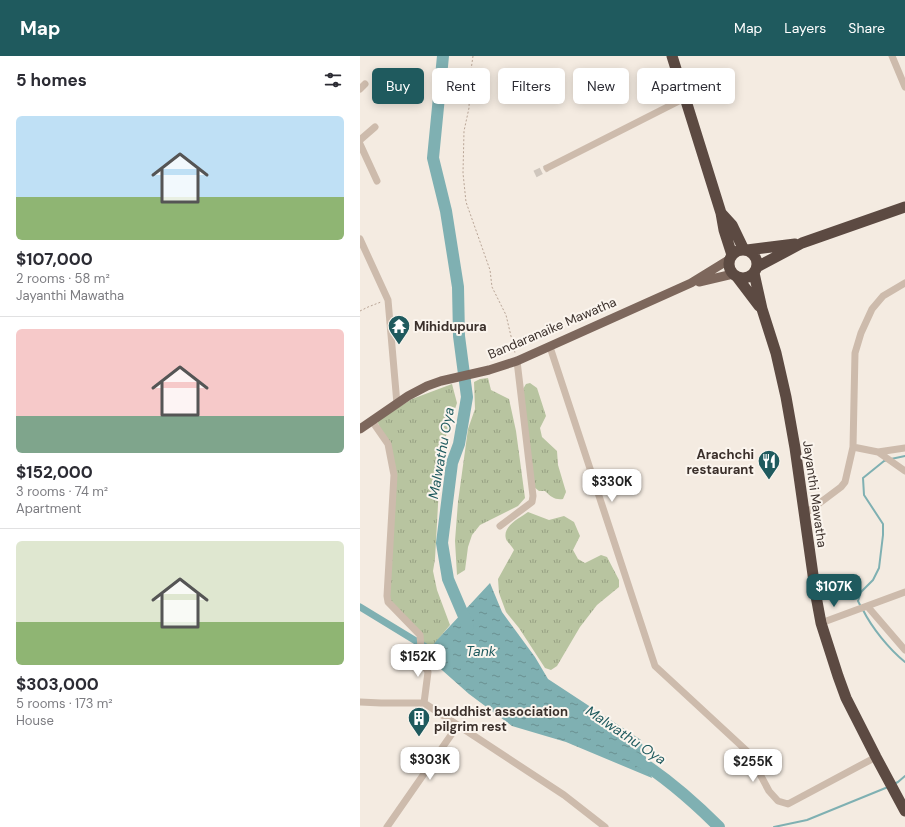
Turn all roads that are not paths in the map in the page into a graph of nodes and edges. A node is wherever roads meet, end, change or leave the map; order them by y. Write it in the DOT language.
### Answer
graph roads {
  1 [pos="672,56"];
  2 [pos="892,56"];
  3 [pos="676,68"];
  4 [pos="905,87"];
  5 [pos="673,104"];
  6 [pos="687,104"];
  7 [pos="375,127"];
  8 [pos="360,140"];
  9 [pos="360,144"];
  10 [pos="547,168"];
  11 [pos="377,181"];
  12 [pos="905,207"];
  13 [pos="721,213"];
  14 [pos="360,239"];
  15 [pos="802,243"];
  16 [pos="746,250"];
  17 [pos="731,257"];
  18 [pos="756,270"];
  19 [pos="735,275"];
  20 [pos="691,283"];
  21 [pos="905,283"];
  22 [pos="762,309"];
  23 [pos="550,347"];
  24 [pos="517,361"];
  25 [pos="397,404"];
  26 [pos="372,421"];
  27 [pos="360,429"];
  28 [pos="853,447"];
  29 [pos="905,448"];
  30 [pos="878,452"];
  31 [pos="905,472"];
  32 [pos="805,514"];
  33 [pos="500,526"];
  34 [pos="905,592"];
  35 [pos="866,607"];
  36 [pos="822,624"];
  37 [pos="905,650"];
  38 [pos="360,702"];
  39 [pos="424,703"];
  40 [pos="458,724"];
  41 [pos="876,757"];
  42 [pos="905,811"];
  43 [pos="387,827"];
  44 [pos="605,827"];
  1 -- 3 [label="highway"];
  2 -- 4 [label="street"];
  5 -- 10 [label="street"];
  6 -- 13 [label="highway"];
  7 -- 8 [label="street"];
  9 -- 11 [label="street"];
  12 -- 15 [label="highway"];
  13 -- 16 [label="highway"];
  13 -- 17 [label="highway"];
  14 -- 25 [label="street"];
  15 -- 16 [label="highway"];
  15 -- 18 [label="highway"];
  16 -- 17 [label="highway"];
  16 -- 18 [label="highway"];
  17 -- 19 [label="highway"];
  17 -- 20 [label="main road, Bandaranaike Mawatha"];
  18 -- 19 [label="highway"];
  18 -- 22 [label="highway, Jayanthi Mawatha"];
  19 -- 20 [label="main road, Bandaranaike Mawatha"];
  19 -- 22 [label="highway, Jayanthi Mawatha"];
  20 -- 23 [label="main road, Bandaranaike Mawatha"];
  21 -- 28 [label="street"];
  22 -- 32 [label="highway, Jayanthi Mawatha"];
  23 -- 24 [label="main road, Bandaranaike Mawatha"];
  23 -- 41 [label="street"];
  24 -- 25 [label="main road, Bandaranaike Mawatha"];
  24 -- 33 [label="street"];
  25 -- 26 [label="main road, Bandaranaike Mawatha"];
  26 -- 27 [label="main road, Bandaranaike Mawatha"];
  26 -- 39 [label="street"];
  28 -- 30 [label="street"];
  28 -- 32 [label="street"];
  29 -- 30 [label="street"];
  30 -- 31 [label="street"];
  32 -- 36 [label="highway, Jayanthi Mawatha"];
  34 -- 35 [label="street"];
  35 -- 36 [label="street"];
  35 -- 37 [label="street"];
  36 -- 41 [label="highway, Jayanthi Mawatha"];
  38 -- 39 [label="street"];
  39 -- 40 [label="street"];
  40 -- 43 [label="street"];
  40 -- 44 [label="street"];
  41 -- 42 [label="highway, Jayanthi Mawatha"];
}
